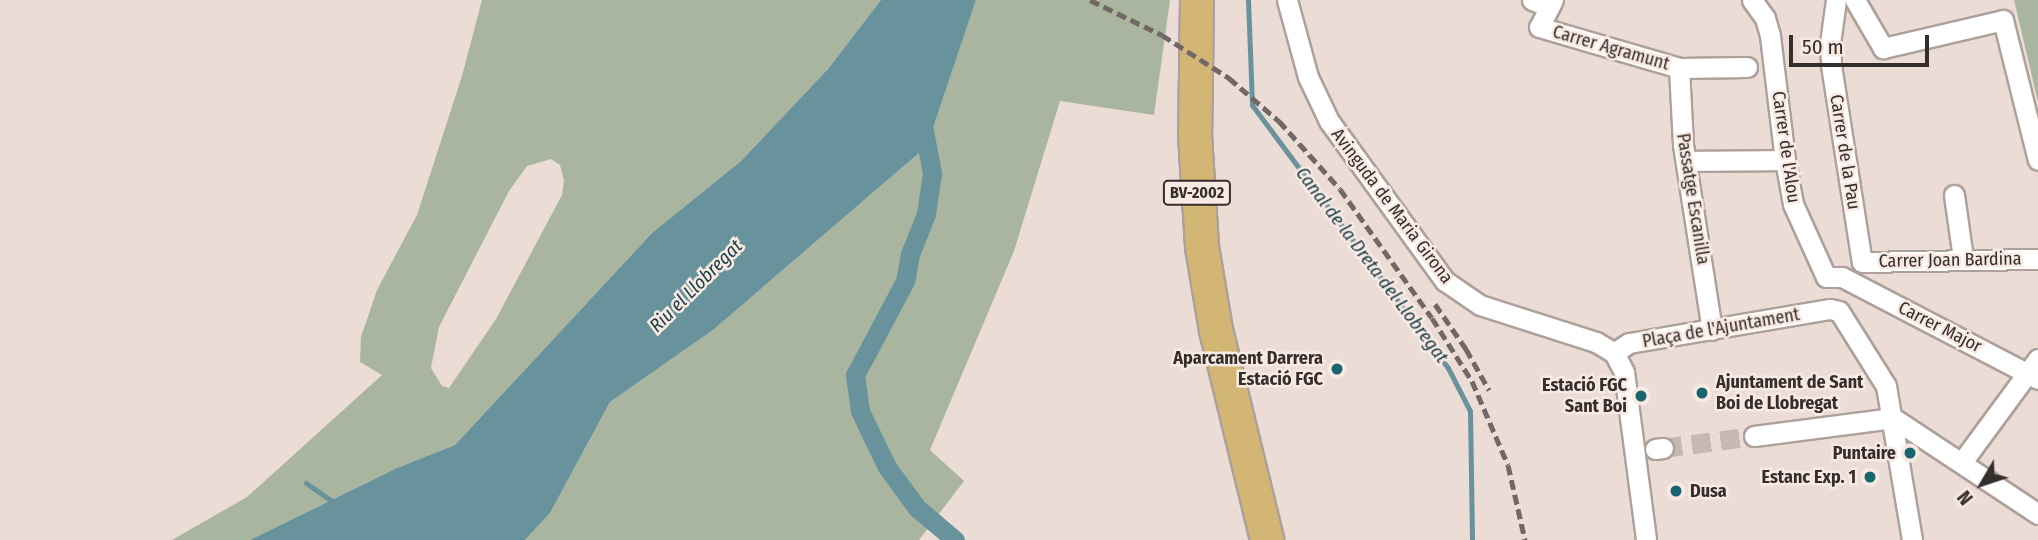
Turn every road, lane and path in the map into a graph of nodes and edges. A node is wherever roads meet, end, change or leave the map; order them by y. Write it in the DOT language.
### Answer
graph roads {
  1 [pos="1197,0"];
  2 [pos="1287,0"];
  3 [pos="1752,0"];
  4 [pos="1836,0"];
  5 [pos="1856,0"];
  6 [pos="1544,2"];
  7 [pos="1747,67"];
  8 [pos="1679,68"];
  9 [pos="1784,160"];
  10 [pos="2038,160"];
  11 [pos="1688,161"];
  12 [pos="1954,195"];
  13 [pos="1963,258"];
  14 [pos="2038,259"];
  15 [pos="1862,262"];
  16 [pos="1842,277"];
  17 [pos="1830,309"];
  18 [pos="1713,330"];
  19 [pos="1614,353"];
  20 [pos="2035,370"];
  21 [pos="1893,418"];
  22 [pos="1754,436"];
  23 [pos="1962,462"];
  24 [pos="2038,514"];
  25 [pos="1267,540"];
  26 [pos="1646,540"];
  27 [pos="1912,540"];
  1 -- 25 [label="main road, BV-2002"];
  2 -- 19 [label="street, Avinguda de Maria Girona"];
  3 -- 9 [label="street, Carrer de l'Alou"];
  4 -- 15 [label="street, Carrer de la Pau"];
  5 -- 10 [label="street"];
  6 -- 8 [label="street, Carrer Agramunt"];
  7 -- 8 [label="street, Carrer Agramunt"];
  8 -- 11 [label="street, Passatge Escanilla"];
  9 -- 11 [label="street"];
  9 -- 16 [label="street, Carrer de l'Alou"];
  11 -- 18 [label="street, Passatge Escanilla"];
  12 -- 13 [label="street"];
  13 -- 14 [label="street, Carrer Joan Bardina"];
  13 -- 15 [label="street, Carrer Joan Bardina"];
  15 -- 16 [label="street"];
  16 -- 17 [label="street"];
  16 -- 20 [label="street, Carrer Major"];
  17 -- 18 [label="street, Plaça de l'Ajuntament"];
  17 -- 21 [label="street"];
  18 -- 19 [label="street, Plaça de l'Ajuntament"];
  19 -- 26 [label="street"];
  20 -- 23 [label="street"];
  21 -- 22 [label="street"];
  21 -- 23 [label="street"];
  21 -- 27 [label="street"];
  23 -- 24 [label="street"];
}
